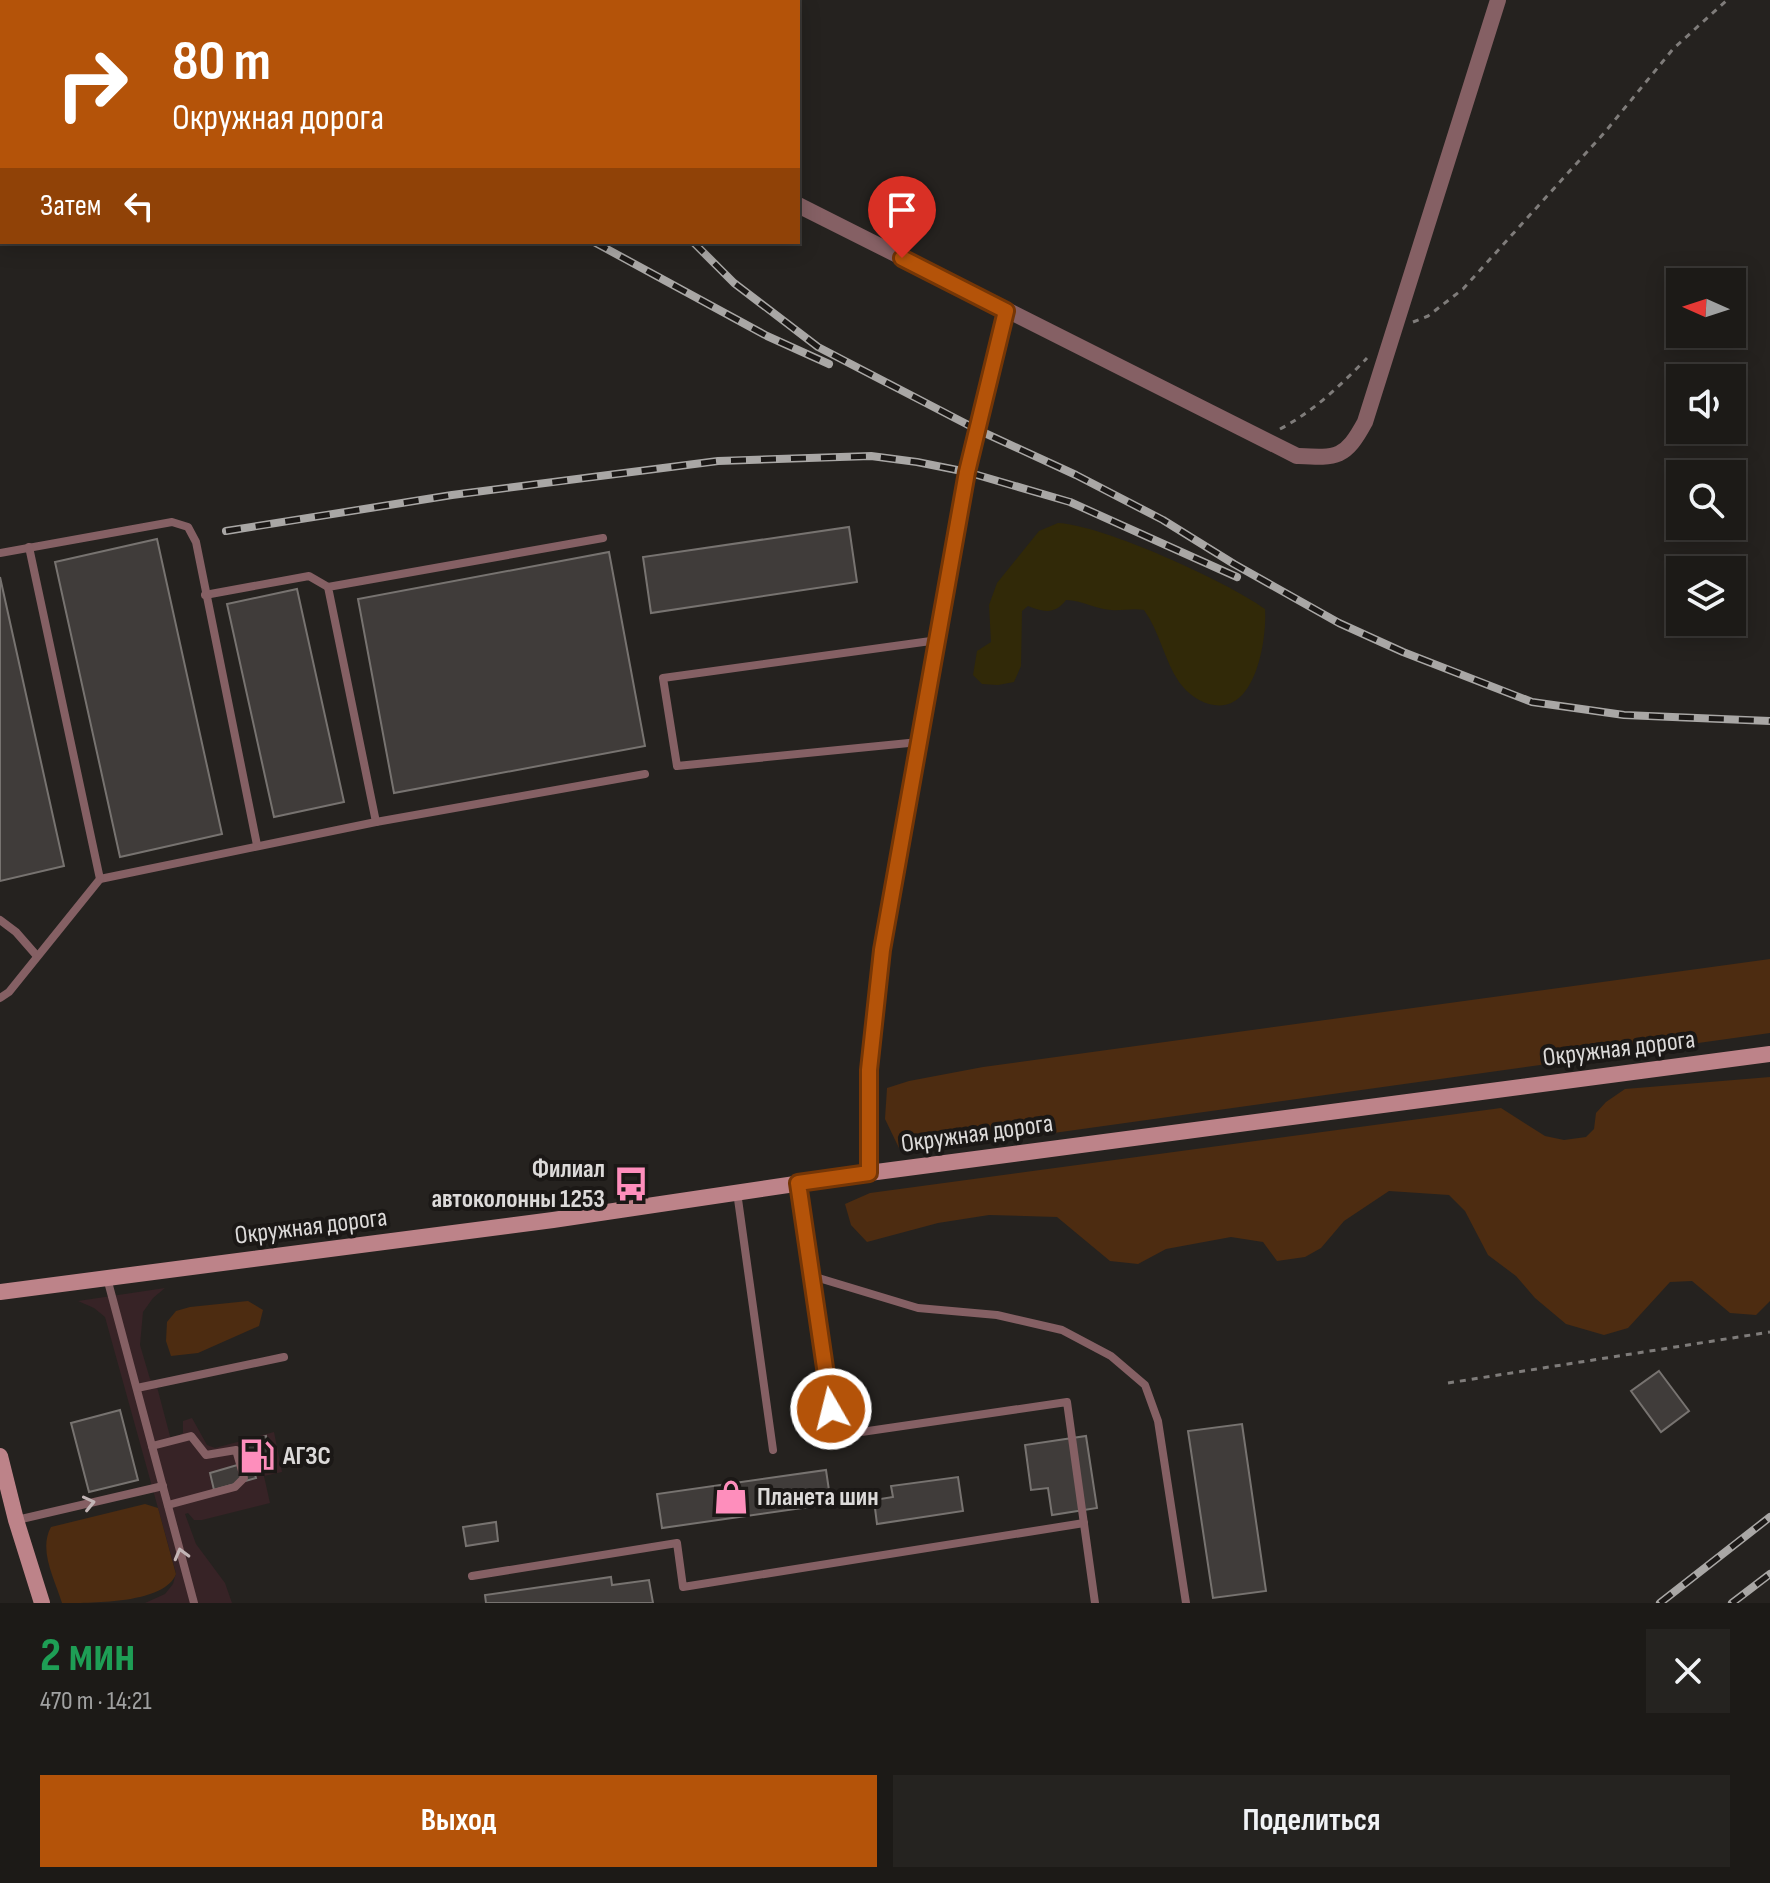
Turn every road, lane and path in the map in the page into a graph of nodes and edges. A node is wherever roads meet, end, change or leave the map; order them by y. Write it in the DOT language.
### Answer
graph roads {
  1 [pos="1498,0"];
  2 [pos="1727,0"];
  3 [pos="800,206"];
  4 [pos="1006,311"];
  5 [pos="1394,331"];
  6 [pos="1369,355"];
  7 [pos="1249,432"];
  8 [pos="603,538"];
  9 [pos="29,547"];
  10 [pos="0,553"];
  11 [pos="328,587"];
  12 [pos="205,595"];
  13 [pos="939,640"];
  14 [pos="919,742"];
  15 [pos="645,774"];
  16 [pos="376,822"];
  17 [pos="257,845"];
  18 [pos="100,879"];
  19 [pos="0,920"];
  20 [pos="37,956"];
  21 [pos="0,998"];
  22 [pos="1770,1054"];
  23 [pos="869,1173"];
  24 [pos="798,1183"];
  25 [pos="736,1192"];
  26 [pos="812,1276"];
  27 [pos="107,1278"];
  28 [pos="0,1292"];
  29 [pos="1770,1332"];
  30 [pos="284,1357"];
  31 [pos="1448,1383"];
  32 [pos="137,1388"];
  33 [pos="152,1446"];
  34 [pos="773,1450"];
  35 [pos="0,1456"];
  36 [pos="163,1486"];
  37 [pos="168,1505"];
  38 [pos="16,1520"];
  39 [pos="1084,1523"];
  40 [pos="472,1576"];
  41 [pos="42,1603"];
  42 [pos="194,1603"];
  43 [pos="1095,1603"];
  44 [pos="1186,1603"];
  1 -- 5 [label="street"];
  2 -- 5 [label="path"];
  3 -- 4 [label="street"];
  4 -- 7 [label="street"];
  4 -- 13 [label="street"];
  5 -- 7 [label="street"];
  6 -- 7 [label="path"];
  8 -- 11 [label="lane"];
  9 -- 10 [label="lane"];
  9 -- 12 [label="lane"];
  9 -- 18 [label="lane"];
  11 -- 12 [label="lane"];
  11 -- 16 [label="lane"];
  12 -- 17 [label="lane"];
  13 -- 14 [label="street"];
  13 -- 14 [label="lane"];
  14 -- 23 [label="street"];
  15 -- 16 [label="lane"];
  16 -- 17 [label="lane"];
  17 -- 18 [label="lane"];
  18 -- 20 [label="lane"];
  19 -- 20 [label="lane"];
  20 -- 21 [label="lane"];
  22 -- 23 [label="main road, Окружная дорога"];
  23 -- 24 [label="main road, Окружная дорога"];
  24 -- 25 [label="main road, Окружная дорога"];
  24 -- 26 [label="lane"];
  25 -- 27 [label="main road, Окружная дорога"];
  25 -- 34 [label="lane"];
  26 -- 39 [label="lane"];
  26 -- 44 [label="lane"];
  27 -- 28 [label="main road, Окружная дорога"];
  27 -- 32 [label="lane"];
  29 -- 31 [label="path"];
  30 -- 32 [label="lane"];
  32 -- 33 [label="lane"];
  33 -- 36 [label="lane"];
  33 -- 37 [label="lane"];
  35 -- 38 [label="main road"];
  36 -- 37 [label="lane"];
  38 -- 36 [label="lane, one-way"];
  42 -- 37 [label="lane, one-way"];
  38 -- 41 [label="main road"];
  39 -- 40 [label="lane"];
  39 -- 43 [label="lane"];
}
